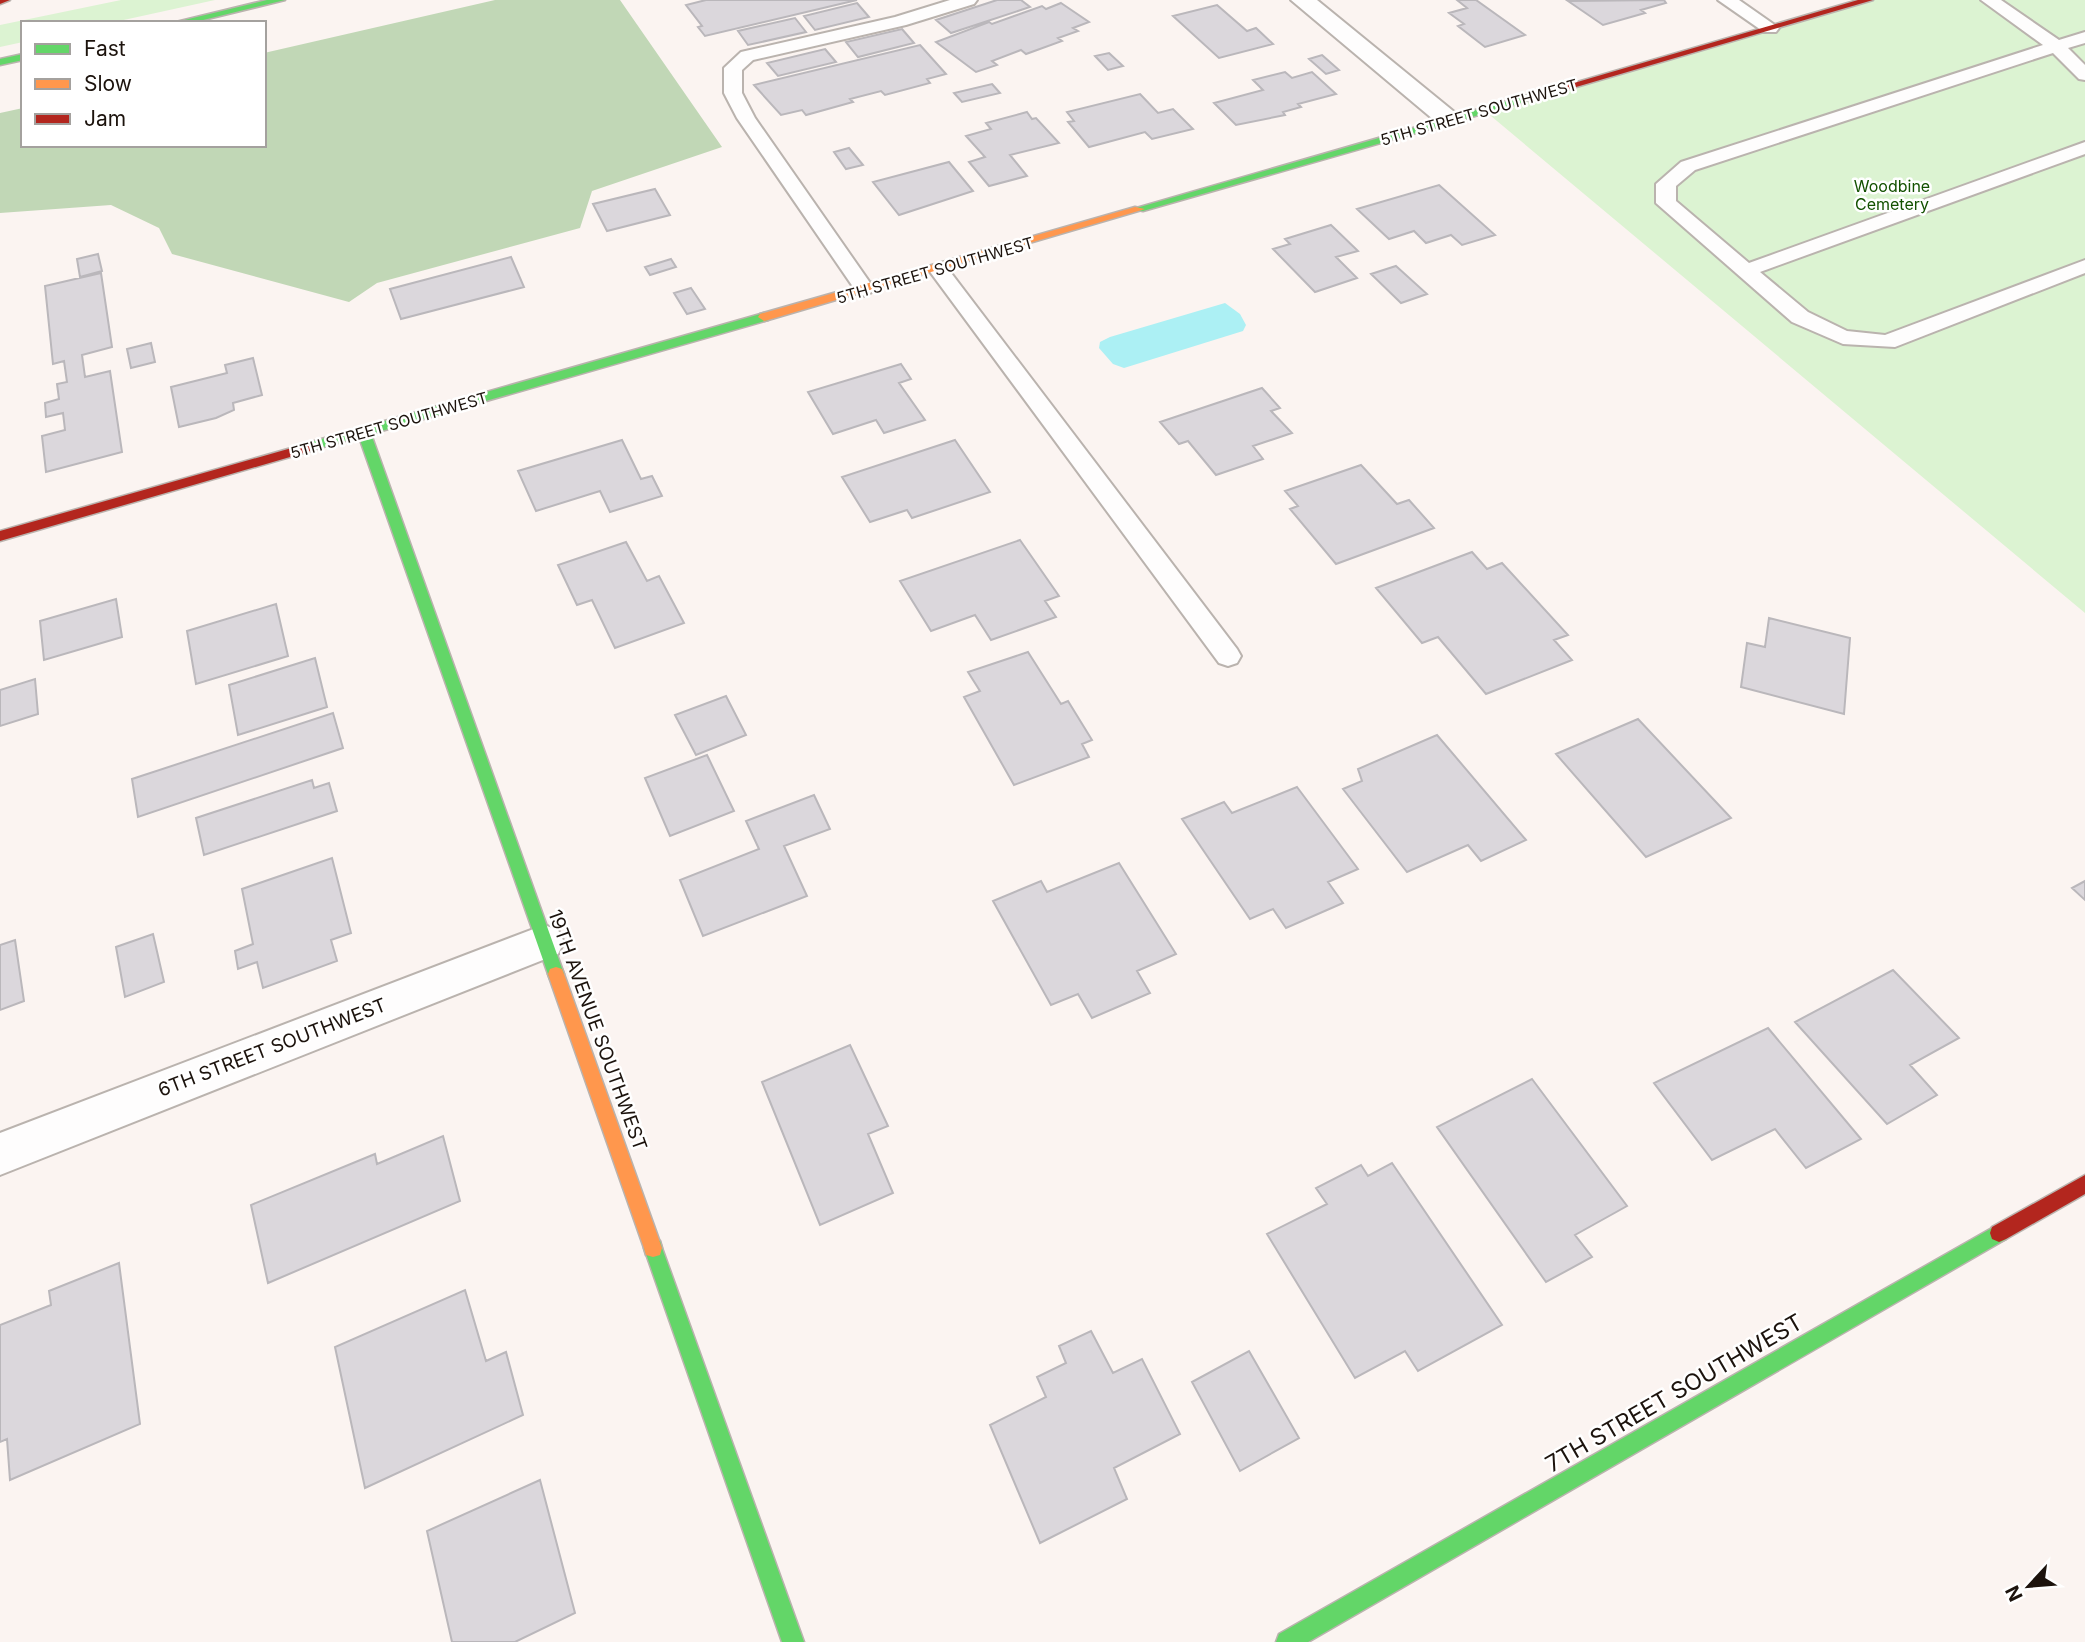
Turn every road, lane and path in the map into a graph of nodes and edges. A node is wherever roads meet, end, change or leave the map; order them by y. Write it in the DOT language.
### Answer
graph roads {
  1 [pos="5,0"];
  2 [pos="280,0"];
  3 [pos="968,0"];
  4 [pos="1303,0"];
  5 [pos="1727,0"];
  6 [pos="1868,0"];
  7 [pos="1990,0"];
  8 [pos="0,1"];
  9 [pos="186,21"];
  10 [pos="1770,28"];
  11 [pos="2085,37"];
  12 [pos="2056,47"];
  13 [pos="21,57"];
  14 [pos="0,62"];
  15 [pos="2085,75"];
  16 [pos="1449,120"];
  17 [pos="2085,148"];
  18 [pos="2085,266"];
  19 [pos="938,269"];
  20 [pos="1745,271"];
  21 [pos="865,290"];
  22 [pos="364,432"];
  23 [pos="0,536"];
  24 [pos="1228,656"];
  25 [pos="544,942"];
  26 [pos="0,1154"];
  27 [pos="2085,1184"];
  28 [pos="793,1642"];
  29 [pos="1287,1642"];
  1 -- 8 [label="main road"];
  2 -- 9 [label="main road"];
  3 -- 21 [label="lane"];
  4 -- 16 [label="street"];
  5 -- 10 [label="lane"];
  6 -- 10 [label="main road, 5TH STREET SOUTHWEST"];
  7 -- 12 [label="lane"];
  10 -- 16 [label="main road, 5TH STREET SOUTHWEST"];
  11 -- 12 [label="lane"];
  12 -- 15 [label="lane"];
  12 -- 20 [label="lane"];
  13 -- 14 [label="main road"];
  16 -- 19 [label="main road, 5TH STREET SOUTHWEST"];
  17 -- 20 [label="lane"];
  18 -- 20 [label="lane"];
  19 -- 21 [label="main road, 5TH STREET SOUTHWEST"];
  19 -- 24 [label="lane"];
  21 -- 22 [label="main road, 5TH STREET SOUTHWEST"];
  22 -- 23 [label="main road, 5TH STREET SOUTHWEST"];
  22 -- 25 [label="main road, 19TH AVENUE SOUTHWEST"];
  25 -- 26 [label="street, 6TH STREET SOUTHWEST"];
  25 -- 28 [label="main road, 19TH AVENUE SOUTHWEST"];
  27 -- 29 [label="main road, 7TH STREET SOUTHWEST"];
}
